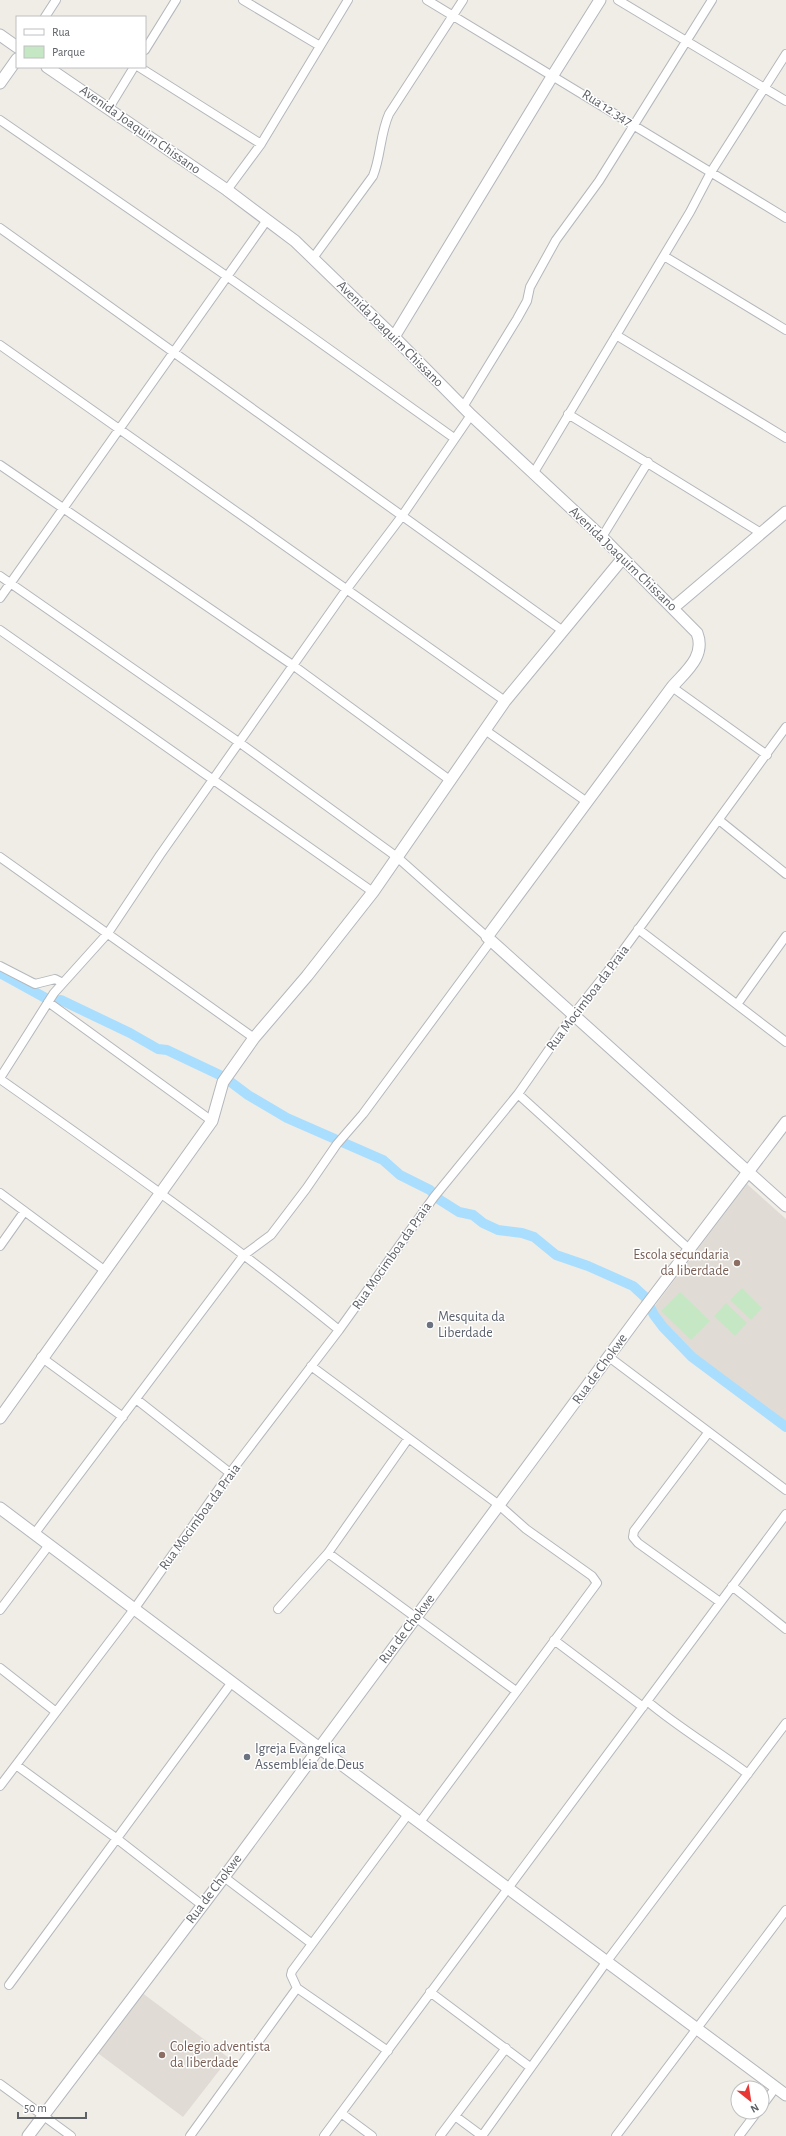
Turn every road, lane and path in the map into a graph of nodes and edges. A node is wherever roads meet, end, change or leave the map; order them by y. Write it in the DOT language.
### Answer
graph roads {
  1 [pos="56,0"];
  2 [pos="176,0"];
  3 [pos="243,0"];
  4 [pos="348,0"];
  5 [pos="427,0"];
  6 [pos="463,0"];
  7 [pos="600,0"];
  8 [pos="618,0"];
  9 [pos="712,0"];
  10 [pos="46,16"];
  11 [pos="453,16"];
  12 [pos="0,35"];
  13 [pos="686,42"];
  14 [pos="16,46"];
  15 [pos="320,46"];
  16 [pos="146,48"];
  17 [pos="786,54"];
  18 [pos="16,60"];
  19 [pos="49,68"];
  20 [pos="133,68"];
  21 [pos="141,68"];
  22 [pos="553,75"];
  23 [pos="0,83"];
  24 [pos="764,88"];
  25 [pos="786,101"];
  26 [pos="109,108"];
  27 [pos="0,120"];
  28 [pos="635,126"];
  29 [pos="261,144"];
  30 [pos="711,172"];
  31 [pos="227,190"];
  32 [pos="786,218"];
  33 [pos="267,220"];
  34 [pos="0,228"];
  35 [pos="664,256"];
  36 [pos="313,258"];
  37 [pos="228,277"];
  38 [pos="786,330"];
  39 [pos="616,335"];
  40 [pos="394,337"];
  41 [pos="0,345"];
  42 [pos="173,353"];
  43 [pos="463,407"];
  44 [pos="568,414"];
  45 [pos="471,415"];
  46 [pos="119,431"];
  47 [pos="454,438"];
  48 [pos="786,438"];
  49 [pos="648,462"];
  50 [pos="0,464"];
  51 [pos="533,474"];
  52 [pos="63,510"];
  53 [pos="786,512"];
  54 [pos="402,516"];
  55 [pos="761,533"];
  56 [pos="602,537"];
  57 [pos="623,558"];
  58 [pos="0,576"];
  59 [pos="11,584"];
  60 [pos="346,590"];
  61 [pos="0,598"];
  62 [pos="673,608"];
  63 [pos="0,630"];
  64 [pos="562,631"];
  65 [pos="294,666"];
  66 [pos="672,687"];
  67 [pos="505,701"];
  68 [pos="786,727"];
  69 [pos="486,730"];
  70 [pos="240,743"];
  71 [pos="767,755"];
  72 [pos="214,781"];
  73 [pos="451,781"];
  74 [pos="587,802"];
  75 [pos="719,820"];
  76 [pos="0,857"];
  77 [pos="397,857"];
  78 [pos="786,874"];
  79 [pos="373,892"];
  80 [pos="638,929"];
  81 [pos="108,933"];
  82 [pos="786,936"];
  83 [pos="488,939"];
  84 [pos="0,966"];
  85 [pos="63,984"];
  86 [pos="48,1002"];
  87 [pos="738,1003"];
  88 [pos="573,1015"];
  89 [pos="254,1038"];
  90 [pos="786,1042"];
  91 [pos="0,1078"];
  92 [pos="518,1094"];
  93 [pos="212,1120"];
  94 [pos="786,1122"];
  95 [pos="748,1171"];
  96 [pos="160,1192"];
  97 [pos="0,1193"];
  98 [pos="786,1206"];
  99 [pos="24,1212"];
  100 [pos="0,1246"];
  101 [pos="690,1250"];
  102 [pos="244,1255"];
  103 [pos="104,1270"];
  104 [pos="339,1330"];
  105 [pos="609,1357"];
  106 [pos="41,1358"];
  107 [pos="311,1366"];
  108 [pos="136,1399"];
  109 [pos="123,1417"];
  110 [pos="0,1418"];
  111 [pos="708,1433"];
  112 [pos="408,1439"];
  113 [pos="230,1473"];
  114 [pos="786,1490"];
  115 [pos="499,1505"];
  116 [pos="0,1508"];
  117 [pos="785,1519"];
  118 [pos="35,1533"];
  119 [pos="49,1545"];
  120 [pos="328,1553"];
  121 [pos="732,1586"];
  122 [pos="720,1602"];
  123 [pos="135,1608"];
  124 [pos="278,1609"];
  125 [pos="0,1610"];
  126 [pos="416,1618"];
  127 [pos="786,1629"];
  128 [pos="554,1640"];
  129 [pos="0,1668"];
  130 [pos="232,1682"];
  131 [pos="516,1691"];
  132 [pos="645,1704"];
  133 [pos="56,1712"];
  134 [pos="785,1727"];
  135 [pos="318,1747"];
  136 [pos="16,1765"];
  137 [pos="748,1774"];
  138 [pos="0,1786"];
  139 [pos="409,1813"];
  140 [pos="420,1822"];
  141 [pos="116,1838"];
  142 [pos="224,1877"];
  143 [pos="507,1887"];
  144 [pos="202,1905"];
  145 [pos="786,1910"];
  146 [pos="311,1942"];
  147 [pos="607,1961"];
  148 [pos="9,1985"];
  149 [pos="297,1988"];
  150 [pos="430,1992"];
  151 [pos="697,2028"];
  152 [pos="506,2048"];
  153 [pos="388,2052"];
  154 [pos="530,2067"];
  155 [pos="0,2084"];
  156 [pos="776,2087"];
  157 [pos="786,2094"];
  158 [pos="770,2095"];
  159 [pos="342,2113"];
  160 [pos="43,2116"];
  161 [pos="455,2116"];
  162 [pos="751,2120"];
  163 [pos="28,2136"];
  164 [pos="71,2136"];
  165 [pos="190,2136"];
  166 [pos="324,2136"];
  167 [pos="372,2136"];
  168 [pos="440,2136"];
  169 [pos="482,2136"];
  170 [pos="616,2136"];
  171 [pos="739,2136"];
  1 -- 10 [label="street"];
  2 -- 16 [label="street"];
  3 -- 15 [label="street"];
  4 -- 15 [label="street"];
  5 -- 11 [label="street, Rua 12.347"];
  6 -- 11 [label="street"];
  7 -- 22 [label="street"];
  8 -- 13 [label="street"];
  9 -- 13 [label="street"];
  11 -- 22 [label="street, Rua 12.347"];
  11 -- 36 [label="street"];
  12 -- 14 [label="street"];
  13 -- 24 [label="street"];
  13 -- 28 [label="street"];
  15 -- 29 [label="street"];
  17 -- 24 [label="street"];
  18 -- 23 [label="street"];
  19 -- 26 [label="street, Avenida Joaquim Chissano"];
  20 -- 26 [label="street"];
  21 -- 29 [label="street"];
  22 -- 28 [label="street, Rua 12.347"];
  22 -- 40 [label="street"];
  24 -- 25 [label="street"];
  24 -- 30 [label="street"];
  26 -- 31 [label="street, Avenida Joaquim Chissano"];
  27 -- 37 [label="street"];
  28 -- 30 [label="street, Rua 12.347"];
  28 -- 43 [label="street"];
  29 -- 31 [label="street"];
  30 -- 32 [label="street, Rua 12.347"];
  30 -- 35 [label="street"];
  31 -- 33 [label="street, Avenida Joaquim Chissano"];
  33 -- 36 [label="street, Avenida Joaquim Chissano"];
  33 -- 37 [label="street"];
  34 -- 42 [label="street"];
  35 -- 38 [label="street"];
  35 -- 39 [label="street"];
  36 -- 40 [label="street, Avenida Joaquim Chissano"];
  37 -- 42 [label="street"];
  37 -- 47 [label="street"];
  39 -- 44 [label="street"];
  39 -- 48 [label="street"];
  40 -- 43 [label="street, Avenida Joaquim Chissano"];
  41 -- 46 [label="street"];
  42 -- 46 [label="street"];
  42 -- 54 [label="street"];
  43 -- 45 [label="street, Avenida Joaquim Chissano"];
  44 -- 49 [label="street"];
  44 -- 51 [label="street"];
  45 -- 47 [label="street"];
  45 -- 51 [label="street, Avenida Joaquim Chissano"];
  46 -- 52 [label="street"];
  46 -- 60 [label="street"];
  47 -- 54 [label="street"];
  49 -- 55 [label="street"];
  49 -- 56 [label="street"];
  50 -- 52 [label="street"];
  51 -- 56 [label="street, Avenida Joaquim Chissano"];
  52 -- 59 [label="street"];
  52 -- 65 [label="street"];
  53 -- 55 [label="street"];
  54 -- 60 [label="street"];
  54 -- 64 [label="street"];
  55 -- 62 [label="street"];
  56 -- 57 [label="street, Avenida Joaquim Chissano"];
  57 -- 62 [label="street, Avenida Joaquim Chissano"];
  57 -- 64 [label="street"];
  58 -- 59 [label="street"];
  59 -- 61 [label="street"];
  59 -- 70 [label="street"];
  60 -- 65 [label="street"];
  60 -- 67 [label="street"];
  62 -- 66 [label="street, Avenida Joaquim Chissano"];
  63 -- 72 [label="street"];
  64 -- 67 [label="street"];
  65 -- 70 [label="street"];
  65 -- 73 [label="street"];
  66 -- 71 [label="street"];
  66 -- 74 [label="street"];
  67 -- 69 [label="street"];
  68 -- 71 [label="street, Rua Mocimboa da Praia"];
  69 -- 73 [label="street"];
  69 -- 74 [label="street"];
  70 -- 72 [label="street"];
  70 -- 77 [label="street"];
  71 -- 75 [label="street, Rua Mocimboa da Praia"];
  72 -- 79 [label="street"];
  72 -- 81 [label="street"];
  73 -- 77 [label="street"];
  74 -- 83 [label="street"];
  75 -- 78 [label="street"];
  75 -- 80 [label="street, Rua Mocimboa da Praia"];
  76 -- 81 [label="street"];
  77 -- 79 [label="street"];
  77 -- 83 [label="street"];
  79 -- 89 [label="street"];
  80 -- 87 [label="street"];
  80 -- 88 [label="street, Rua Mocimboa da Praia"];
  81 -- 85 [label="street"];
  81 -- 89 [label="street"];
  82 -- 87 [label="street"];
  83 -- 88 [label="street"];
  83 -- 102 [label="street"];
  84 -- 85 [label="street"];
  85 -- 86 [label="street"];
  86 -- 91 [label="street"];
  86 -- 93 [label="street"];
  87 -- 90 [label="street"];
  88 -- 92 [label="street, Rua Mocimboa da Praia"];
  88 -- 95 [label="street"];
  89 -- 93 [label="street"];
  91 -- 96 [label="street"];
  92 -- 101 [label="street"];
  92 -- 104 [label="street, Rua Mocimboa da Praia"];
  93 -- 96 [label="street"];
  94 -- 95 [label="street, Rua de Chokwe"];
  95 -- 98 [label="street"];
  95 -- 101 [label="street, Rua de Chokwe"];
  96 -- 102 [label="street"];
  96 -- 103 [label="street"];
  97 -- 99 [label="street"];
  99 -- 100 [label="street"];
  99 -- 103 [label="street"];
  101 -- 105 [label="street, Rua de Chokwe"];
  102 -- 104 [label="street"];
  102 -- 108 [label="street"];
  103 -- 106 [label="street"];
  104 -- 107 [label="street, Rua Mocimboa da Praia"];
  105 -- 111 [label="street"];
  105 -- 115 [label="street, Rua de Chokwe"];
  106 -- 109 [label="street"];
  106 -- 110 [label="street"];
  107 -- 112 [label="street"];
  107 -- 113 [label="street, Rua Mocimboa da Praia"];
  108 -- 109 [label="street"];
  108 -- 113 [label="street"];
  109 -- 118 [label="street"];
  111 -- 114 [label="street"];
  111 -- 122 [label="street"];
  112 -- 115 [label="street"];
  112 -- 120 [label="street"];
  113 -- 123 [label="street, Rua Mocimboa da Praia"];
  115 -- 126 [label="street, Rua de Chokwe"];
  115 -- 128 [label="street"];
  116 -- 118 [label="street"];
  117 -- 121 [label="street"];
  118 -- 119 [label="street"];
  119 -- 123 [label="street"];
  119 -- 125 [label="street"];
  120 -- 124 [label="street"];
  120 -- 126 [label="street"];
  121 -- 122 [label="street"];
  121 -- 127 [label="street"];
  122 -- 132 [label="street"];
  123 -- 130 [label="street"];
  123 -- 133 [label="street, Rua Mocimboa da Praia"];
  126 -- 131 [label="street"];
  126 -- 135 [label="street, Rua de Chokwe"];
  128 -- 131 [label="street"];
  128 -- 132 [label="street"];
  129 -- 133 [label="street"];
  130 -- 135 [label="street"];
  130 -- 141 [label="street"];
  131 -- 140 [label="street"];
  132 -- 137 [label="street"];
  132 -- 143 [label="street"];
  133 -- 136 [label="street, Rua Mocimboa da Praia"];
  134 -- 137 [label="street"];
  135 -- 139 [label="street"];
  135 -- 142 [label="street, Rua de Chokwe"];
  136 -- 138 [label="street, Rua Mocimboa da Praia"];
  136 -- 141 [label="street"];
  137 -- 147 [label="street"];
  139 -- 140 [label="street"];
  139 -- 146 [label="street"];
  140 -- 143 [label="street"];
  141 -- 144 [label="street"];
  141 -- 148 [label="street"];
  142 -- 144 [label="street, Rua de Chokwe"];
  142 -- 146 [label="street"];
  143 -- 147 [label="street"];
  143 -- 150 [label="street"];
  144 -- 160 [label="street, Rua de Chokwe"];
  145 -- 151 [label="street"];
  146 -- 149 [label="street"];
  147 -- 151 [label="street"];
  147 -- 154 [label="street"];
  149 -- 153 [label="street"];
  149 -- 165 [label="street"];
  150 -- 152 [label="street"];
  150 -- 153 [label="street"];
  151 -- 156 [label="street"];
  151 -- 170 [label="street"];
  152 -- 154 [label="street"];
  152 -- 161 [label="street"];
  153 -- 159 [label="street"];
  154 -- 169 [label="street"];
  155 -- 160 [label="street"];
  156 -- 157 [label="street"];
  156 -- 158 [label="street"];
  159 -- 166 [label="street"];
  159 -- 167 [label="street"];
  160 -- 163 [label="street, Rua de Chokwe"];
  160 -- 164 [label="street"];
  161 -- 168 [label="street"];
  161 -- 169 [label="street"];
  162 -- 171 [label="street"];
}
